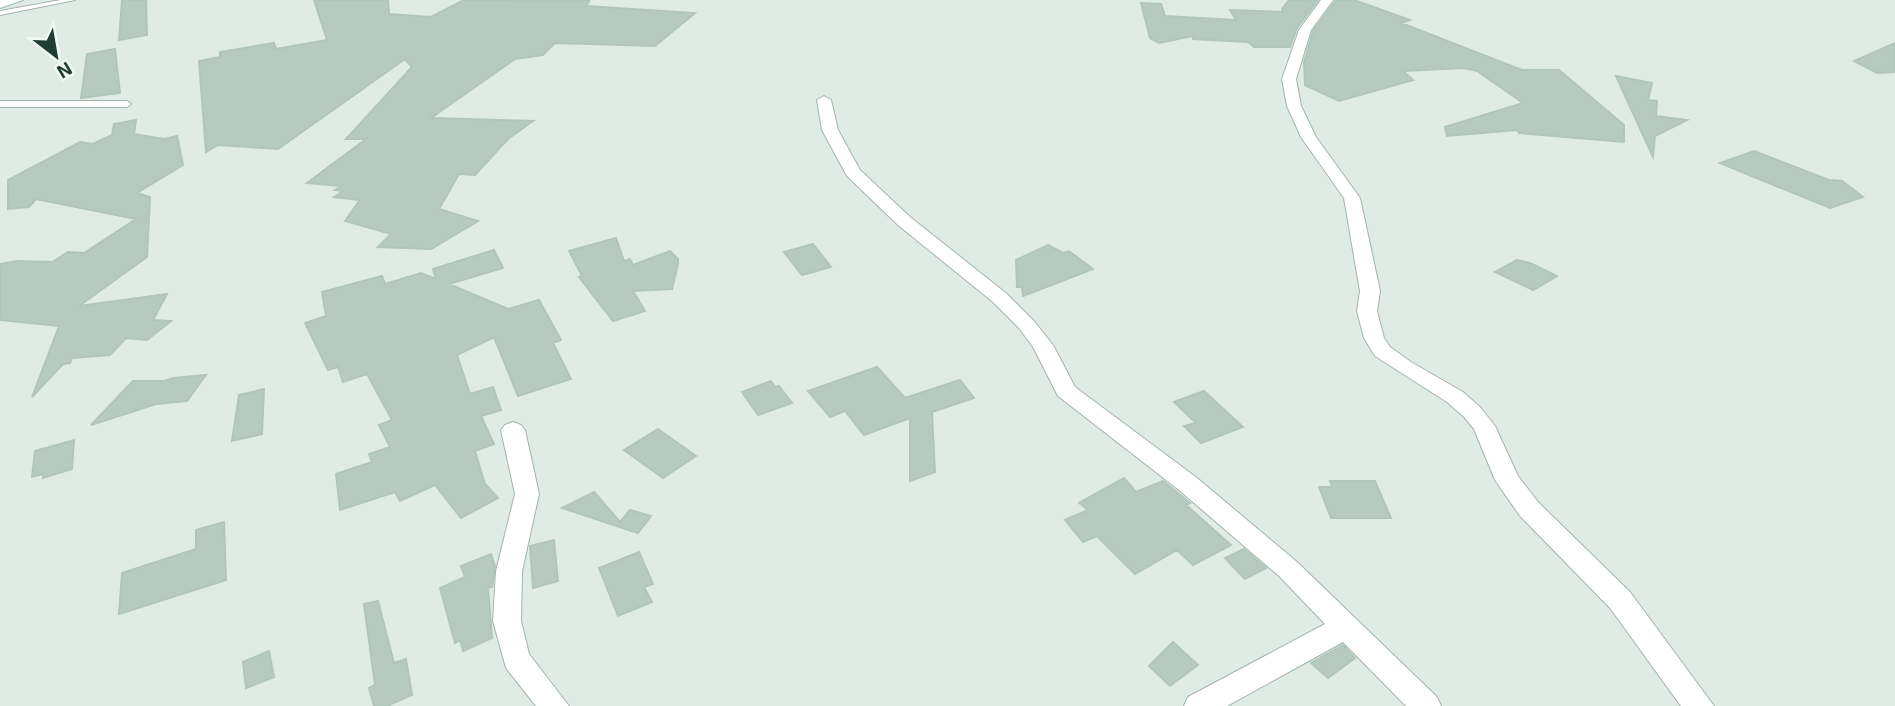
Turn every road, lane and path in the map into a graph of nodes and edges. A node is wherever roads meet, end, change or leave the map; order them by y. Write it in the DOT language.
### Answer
graph roads {
  1 [pos="17,0"];
  2 [pos="72,0"];
  3 [pos="1327,0"];
  4 [pos="0,4"];
  5 [pos="0,13"];
  6 [pos="824,100"];
  7 [pos="0,104"];
  8 [pos="127,104"];
  9 [pos="513,429"];
  10 [pos="1345,627"];
  11 [pos="554,706"];
  12 [pos="1199,706"];
  13 [pos="1426,706"];
  14 [pos="1699,706"];
  1 -- 4 [label="street"];
  2 -- 5 [label="lane"];
  3 -- 14 [label="street"];
  6 -- 10 [label="street"];
  7 -- 8 [label="lane"];
  9 -- 11 [label="street"];
  10 -- 12 [label="street"];
  10 -- 13 [label="street"];
}
